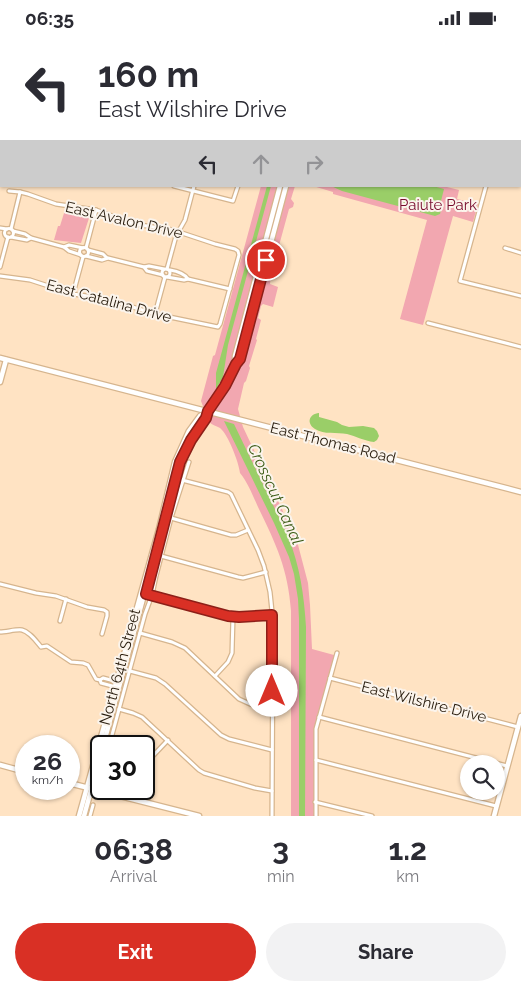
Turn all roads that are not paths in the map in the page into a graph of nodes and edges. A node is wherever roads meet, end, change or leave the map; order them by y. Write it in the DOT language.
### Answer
graph roads {
  1 [pos="178,187"];
  2 [pos="194,187"];
  3 [pos="238,187"];
  4 [pos="280,187"];
  5 [pos="286,187"];
  6 [pos="486,187"];
  7 [pos="9,191"];
  8 [pos="192,191"];
  9 [pos="20,192"];
  10 [pos="96,210"];
  11 [pos="0,228"];
  12 [pos="11,229"];
  13 [pos="178,232"];
  14 [pos="0,234"];
  15 [pos="8,237"];
  16 [pos="31,238"];
  17 [pos="64,247"];
  18 [pos="504,248"];
  19 [pos="85,249"];
  20 [pos="521,253"];
  21 [pos="84,256"];
  22 [pos="108,258"];
  23 [pos="0,267"];
  24 [pos="144,267"];
  25 [pos="167,269"];
  26 [pos="0,276"];
  27 [pos="165,276"];
  28 [pos="188,279"];
  29 [pos="230,289"];
  30 [pos="73,294"];
  31 [pos="521,297"];
  32 [pos="154,314"];
  33 [pos="428,323"];
  34 [pos="521,347"];
  35 [pos="0,358"];
  36 [pos="6,359"];
  37 [pos="236,364"];
  38 [pos="0,382"];
  39 [pos="208,411"];
  40 [pos="189,462"];
  41 [pos="182,480"];
  42 [pos="521,492"];
  43 [pos="172,518"];
  44 [pos="248,530"];
  45 [pos="161,556"];
  46 [pos="266,571"];
  47 [pos="0,584"];
  48 [pos="143,593"];
  49 [pos="152,595"];
  50 [pos="66,599"];
  51 [pos="272,615"];
  52 [pos="233,617"];
  53 [pos="60,621"];
  54 [pos="0,632"];
  55 [pos="140,633"];
  56 [pos="102,634"];
  57 [pos="337,653"];
  58 [pos="130,671"];
  59 [pos="215,676"];
  60 [pos="330,678"];
  61 [pos="117,685"];
  62 [pos="119,709"];
  63 [pos="272,709"];
  64 [pos="521,716"];
  65 [pos="319,717"];
  66 [pos="518,727"];
  67 [pos="106,735"];
  68 [pos="112,735"];
  69 [pos="168,740"];
  70 [pos="272,750"];
  71 [pos="155,754"];
  72 [pos="316,759"];
  73 [pos="0,765"];
  74 [pos="507,766"];
  75 [pos="15,768"];
  76 [pos="80,786"];
  77 [pos="89,788"];
  78 [pos="272,791"];
  79 [pos="137,800"];
  80 [pos="316,802"];
  81 [pos="93,805"];
  82 [pos="496,806"];
  83 [pos="79,816"];
  84 [pos="84,816"];
  85 [pos="90,816"];
  86 [pos="199,816"];
  87 [pos="272,816"];
  88 [pos="316,816"];
  89 [pos="372,816"];
  90 [pos="494,816"];
  1 -- 8 [label="street"];
  2 -- 8 [label="street"];
  3 -- 8 [label="street"];
  4 -- 37 [label="main road, North 64th Street"];
  5 -- 37 [label="main road, North 64th Street"];
  6 -- 31 [label="street"];
  7 -- 9 [label="street, East Avalon Drive"];
  8 -- 13 [label="street"];
  9 -- 10 [label="street, East Avalon Drive"];
  9 -- 12 [label="street"];
  10 -- 13 [label="street, East Avalon Drive"];
  10 -- 19 [label="street"];
  11 -- 12 [label="street"];
  12 -- 15 [label="street"];
  12 -- 15 [label="street"];
  12 -- 16 [label="street"];
  13 -- 25 [label="street"];
  13 -- 29 [label="street, East Avalon Drive"];
  14 -- 15 [label="street"];
  15 -- 16 [label="street"];
  15 -- 23 [label="street"];
  16 -- 17 [label="street"];
  17 -- 19 [label="street"];
  17 -- 21 [label="street"];
  18 -- 20 [label="street"];
  19 -- 21 [label="street"];
  19 -- 21 [label="street"];
  19 -- 22 [label="street"];
  21 -- 22 [label="street"];
  21 -- 30 [label="street"];
  22 -- 24 [label="street"];
  24 -- 25 [label="street"];
  24 -- 27 [label="street"];
  25 -- 27 [label="street"];
  25 -- 27 [label="street"];
  25 -- 28 [label="street"];
  26 -- 30 [label="street, East Catalina Drive"];
  27 -- 28 [label="street"];
  27 -- 32 [label="street"];
  28 -- 29 [label="street"];
  29 -- 32 [label="street, East Catalina Drive"];
  30 -- 32 [label="street, East Catalina Drive"];
  33 -- 34 [label="street"];
  35 -- 36 [label="main road, East Thomas Road"];
  36 -- 38 [label="main road"];
  36 -- 39 [label="main road, East Thomas Road"];
  37 -- 39 [label="main road, North 64th Street"];
  39 -- 42 [label="main road, East Thomas Road"];
  39 -- 48 [label="main road, North 64th Street"];
  40 -- 41 [label="street, North 64th Street"];
  41 -- 43 [label="street, North 64th Street"];
  41 -- 44 [label="street"];
  43 -- 44 [label="street"];
  43 -- 45 [label="street, North 64th Street"];
  44 -- 46 [label="street"];
  45 -- 46 [label="street"];
  45 -- 49 [label="street, North 64th Street"];
  46 -- 51 [label="street"];
  47 -- 50 [label="street"];
  48 -- 49 [label="street"];
  48 -- 61 [label="main road, North 64th Street"];
  49 -- 52 [label="street"];
  49 -- 55 [label="street, North 64th Street"];
  50 -- 53 [label="street"];
  50 -- 56 [label="street"];
  51 -- 52 [label="street"];
  51 -- 63 [label="street"];
  52 -- 59 [label="street"];
  54 -- 61 [label="street"];
  55 -- 58 [label="street, North 64th Street"];
  55 -- 59 [label="street"];
  57 -- 60 [label="street"];
  58 -- 62 [label="street, North 64th Street"];
  58 -- 70 [label="street"];
  59 -- 63 [label="street"];
  60 -- 65 [label="street"];
  60 -- 66 [label="street, East Wilshire Drive"];
  61 -- 67 [label="main road, North 64th Street"];
  61 -- 77 [label="main road, North 64th Street"];
  62 -- 68 [label="street, North 64th Street"];
  62 -- 69 [label="street"];
  63 -- 70 [label="street"];
  64 -- 66 [label="main road"];
  65 -- 72 [label="street"];
  65 -- 74 [label="street"];
  66 -- 74 [label="main road"];
  69 -- 71 [label="street"];
  69 -- 78 [label="street"];
  70 -- 78 [label="street"];
  72 -- 80 [label="street"];
  72 -- 82 [label="street"];
  73 -- 75 [label="main road"];
  74 -- 82 [label="main road"];
  76 -- 77 [label="main road"];
  77 -- 83 [label="main road, North 64th Street"];
  77 -- 84 [label="main road, North 64th Street"];
  78 -- 87 [label="street"];
  79 -- 86 [label="main road"];
  80 -- 88 [label="street"];
  80 -- 89 [label="street"];
  81 -- 85 [label="street"];
  82 -- 90 [label="main road"];
}
